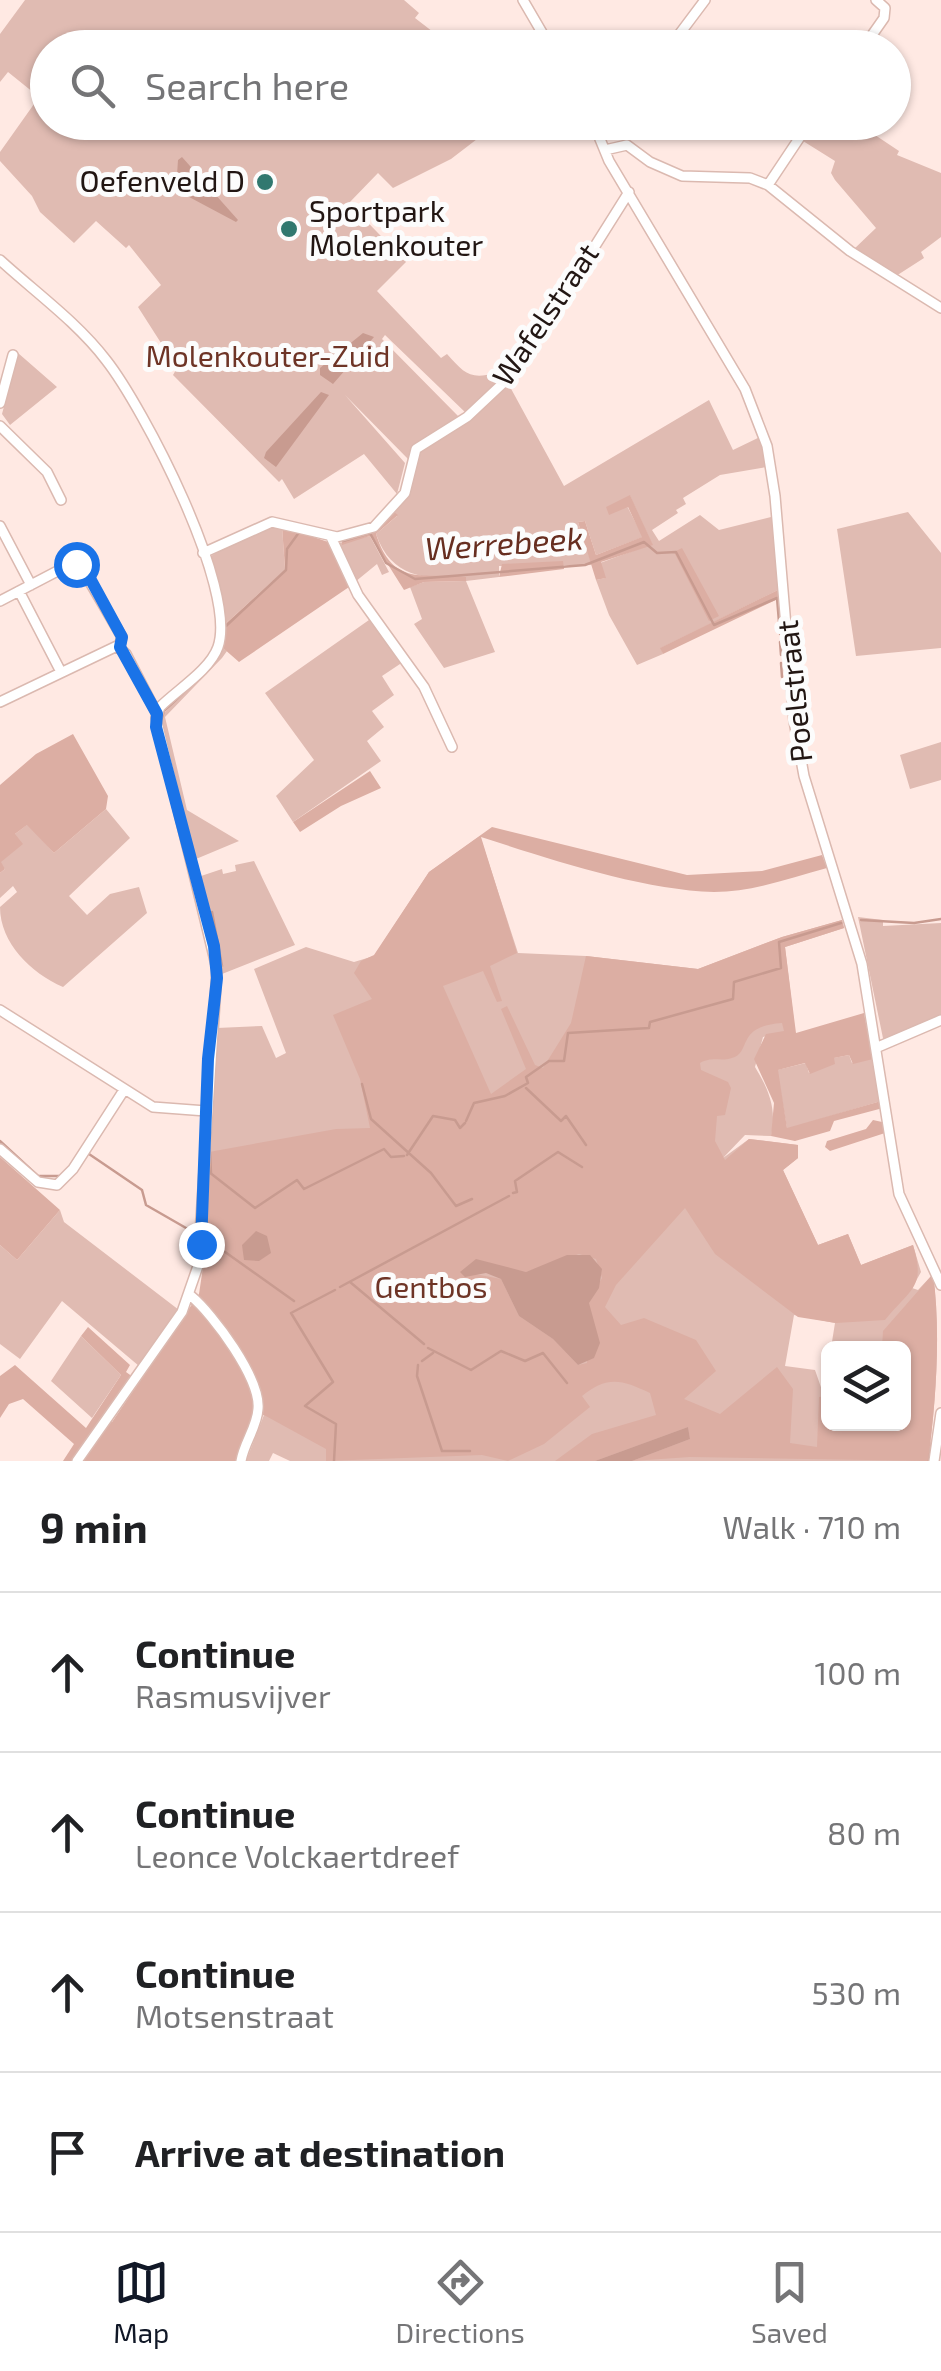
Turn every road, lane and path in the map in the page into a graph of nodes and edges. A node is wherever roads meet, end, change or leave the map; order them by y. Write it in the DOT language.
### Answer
graph roads {
  1 [pos="523,0"];
  2 [pos="705,0"];
  3 [pos="876,0"];
  4 [pos="540,30"];
  5 [pos="682,30"];
  6 [pos="876,30"];
  7 [pos="601,140"];
  8 [pos="798,140"];
  9 [pos="605,150"];
  10 [pos="768,185"];
  11 [pos="629,192"];
  12 [pos="0,260"];
  13 [pos="941,308"];
  14 [pos="13,354"];
  15 [pos="0,402"];
  16 [pos="0,426"];
  17 [pos="61,500"];
  18 [pos="0,526"];
  19 [pos="332,537"];
  20 [pos="203,553"];
  21 [pos="32,584"];
  22 [pos="19,591"];
  23 [pos="0,601"];
  24 [pos="120,647"];
  25 [pos="61,672"];
  26 [pos="0,702"];
  27 [pos="157,714"];
  28 [pos="452,747"];
  29 [pos="0,1010"];
  30 [pos="941,1020"];
  31 [pos="878,1047"];
  32 [pos="124,1090"];
  33 [pos="206,1111"];
  34 [pos="0,1150"];
  35 [pos="941,1285"];
  36 [pos="191,1296"];
  37 [pos="941,1414"];
  38 [pos="77,1461"];
  39 [pos="241,1461"];
  40 [pos="934,1461"];
  1 -- 4 [label="street"];
  2 -- 5 [label="street"];
  3 -- 6 [label="street"];
  7 -- 9 [label="street, Poelstraat"];
  8 -- 10 [label="street"];
  9 -- 10 [label="street"];
  9 -- 11 [label="street, Poelstraat"];
  10 -- 13 [label="street"];
  11 -- 19 [label="street, Wafelstraat"];
  11 -- 31 [label="street, Poelstraat"];
  12 -- 20 [label="street"];
  14 -- 15 [label="street"];
  16 -- 17 [label="street"];
  18 -- 21 [label="street"];
  19 -- 20 [label="street"];
  19 -- 28 [label="street"];
  20 -- 27 [label="street"];
  21 -- 22 [label="street"];
  21 -- 24 [label="street"];
  22 -- 23 [label="street"];
  22 -- 25 [label="street"];
  24 -- 25 [label="street"];
  24 -- 27 [label="street"];
  25 -- 26 [label="street"];
  27 -- 33 [label="street"];
  29 -- 32 [label="street"];
  30 -- 31 [label="street"];
  31 -- 35 [label="street, Poelstraat"];
  32 -- 33 [label="street"];
  32 -- 34 [label="street"];
  33 -- 36 [label="street"];
  36 -- 38 [label="street"];
  36 -- 39 [label="street"];
  37 -- 40 [label="street"];
}
